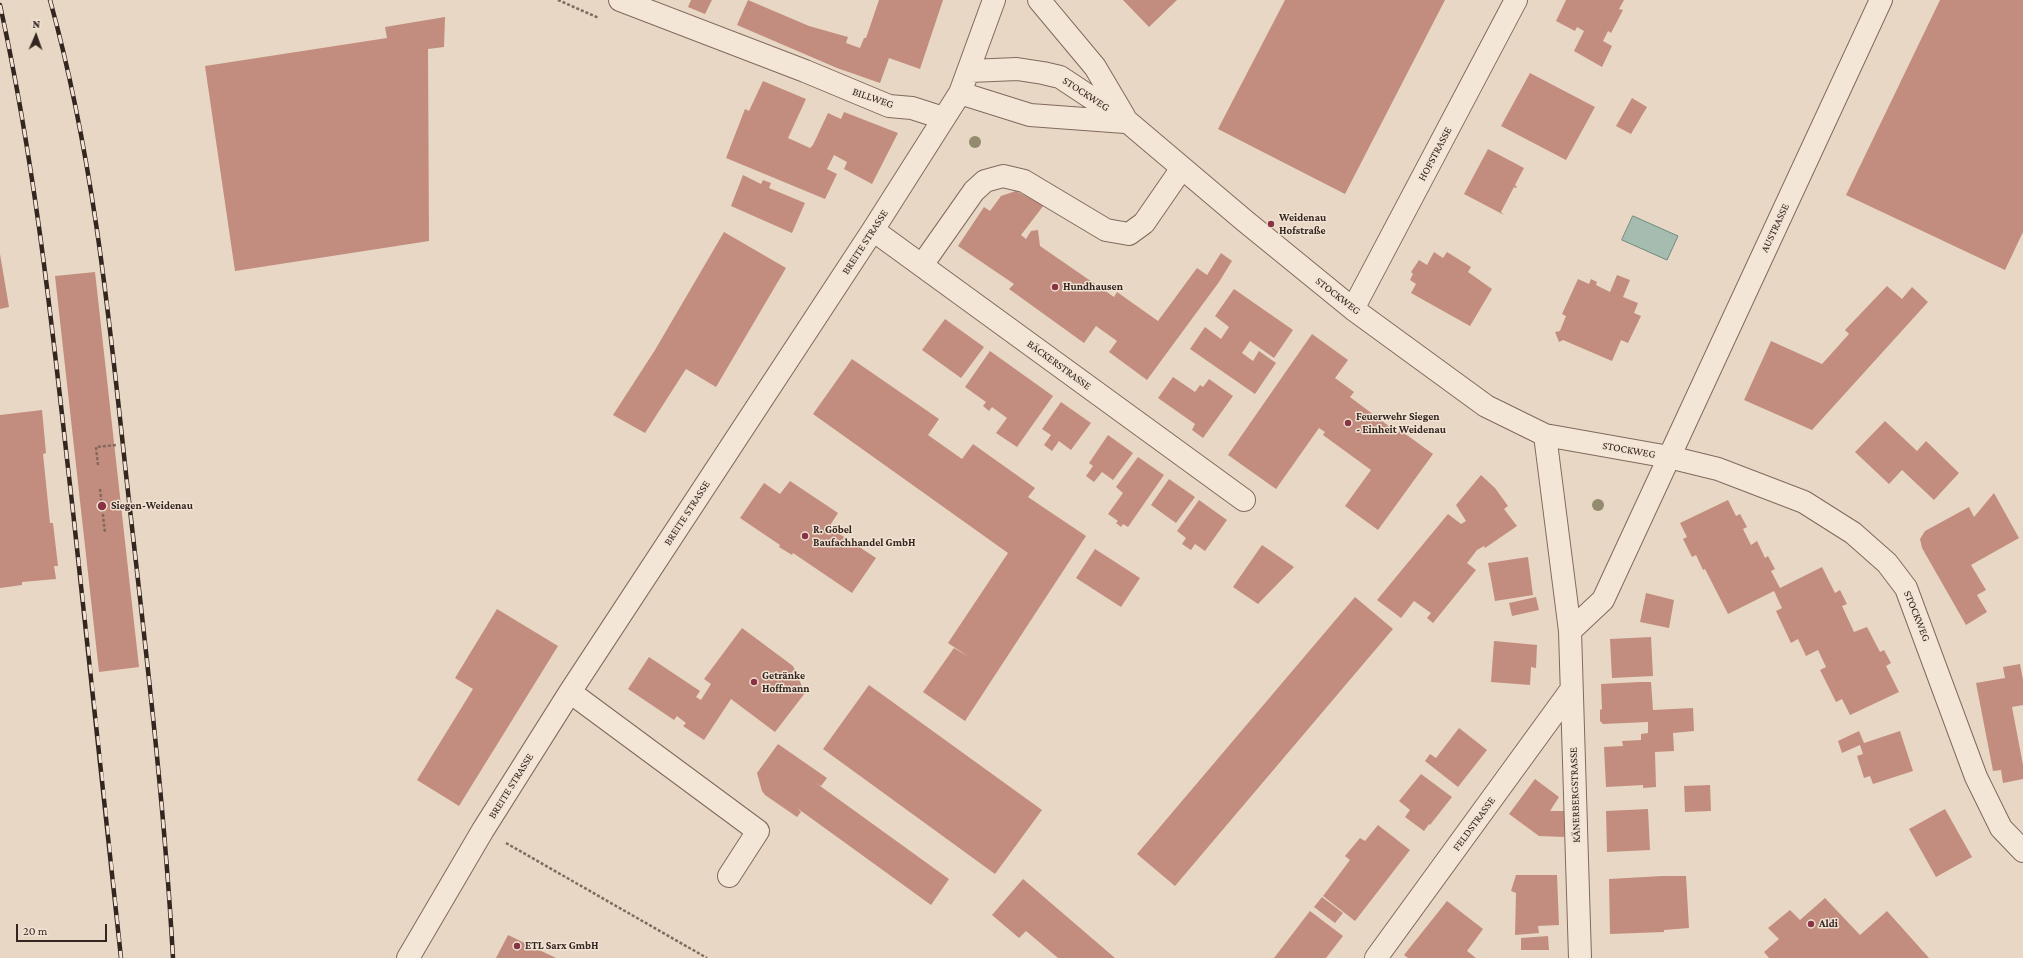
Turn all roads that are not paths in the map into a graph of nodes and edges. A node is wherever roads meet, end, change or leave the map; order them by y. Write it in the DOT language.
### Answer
graph roads {
  1 [pos="620,0"];
  2 [pos="994,0"];
  3 [pos="1039,0"];
  4 [pos="1516,0"];
  5 [pos="1881,0"];
  6 [pos="970,71"];
  7 [pos="960,94"];
  8 [pos="944,118"];
  9 [pos="1128,122"];
  10 [pos="1182,168"];
  11 [pos="873,230"];
  12 [pos="922,265"];
  13 [pos="1353,309"];
  14 [pos="1545,435"];
  15 [pos="1669,457"];
  16 [pos="1244,500"];
  17 [pos="1570,631"];
  18 [pos="1572,690"];
  19 [pos="570,692"];
  20 [pos="2021,846"];
  21 [pos="730,876"];
  22 [pos="408,958"];
  23 [pos="1376,958"];
  24 [pos="1580,958"];
  1 -- 8 [label="street, BILLWEG"];
  2 -- 6 [label="street, BREITE STRASSE"];
  3 -- 9 [label="street, STOCKWEG"];
  4 -- 13 [label="street, HOFSTRASSE"];
  5 -- 15 [label="street, AUSTRASSE"];
  6 -- 7 [label="street, BREITE STRASSE"];
  6 -- 9 [label="street, STOCKWEG"];
  7 -- 8 [label="street, BREITE STRASSE"];
  7 -- 9 [label="street, STOCKWEG"];
  8 -- 11 [label="street, BREITE STRASSE"];
  9 -- 10 [label="street, STOCKWEG"];
  10 -- 12 [label="street"];
  10 -- 13 [label="street, STOCKWEG"];
  11 -- 12 [label="street, BÄCKERSTRASSE"];
  11 -- 19 [label="street, BREITE STRASSE"];
  12 -- 16 [label="street, BÄCKERSTRASSE"];
  13 -- 14 [label="street, STOCKWEG"];
  14 -- 15 [label="street, STOCKWEG"];
  14 -- 17 [label="street, KÄNERBERGSTRASSE"];
  15 -- 17 [label="street"];
  15 -- 20 [label="street, STOCKWEG"];
  17 -- 18 [label="street, KÄNERBERGSTRASSE"];
  18 -- 23 [label="street, FELDSTRASSE"];
  18 -- 24 [label="street, KÄNERBERGSTRASSE"];
  19 -- 21 [label="street"];
  19 -- 22 [label="street, BREITE STRASSE"];
}
